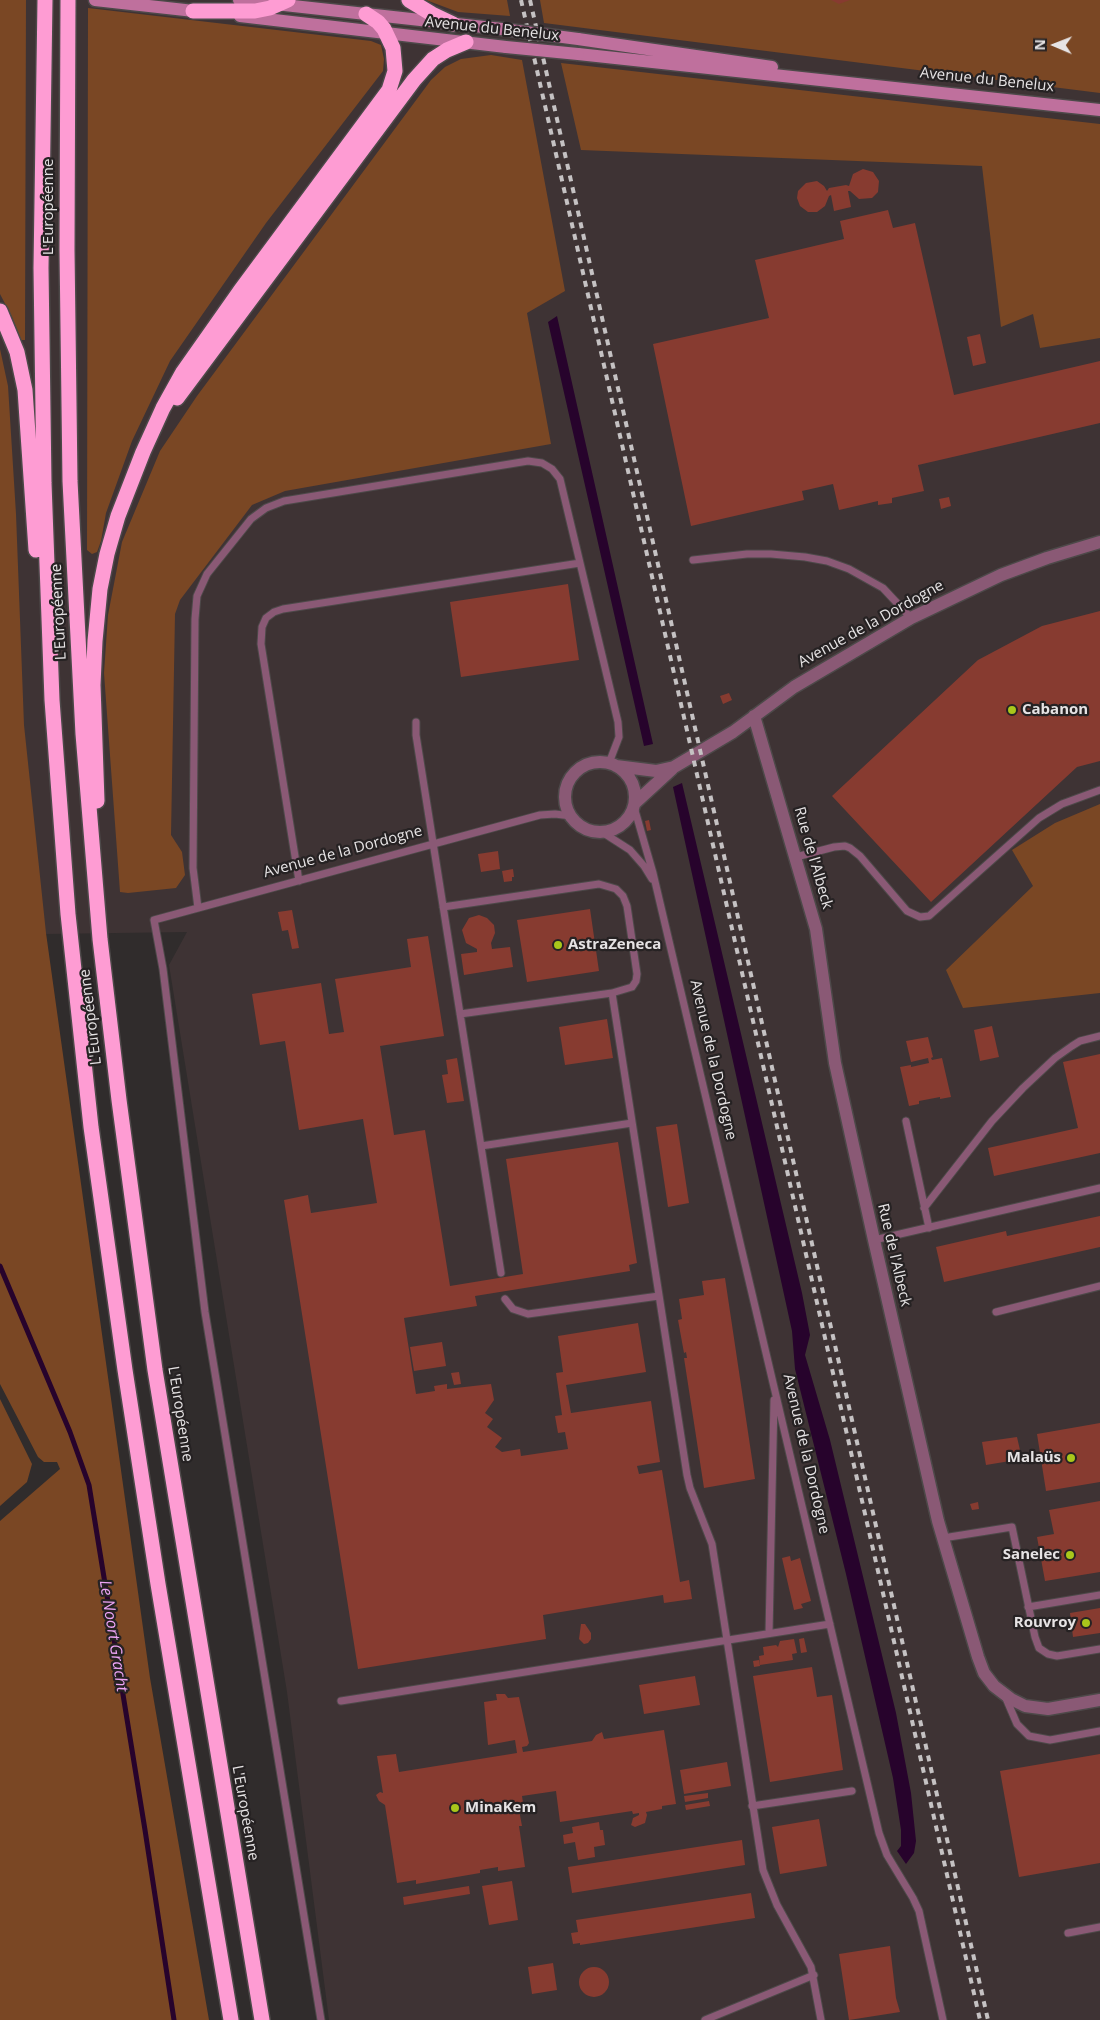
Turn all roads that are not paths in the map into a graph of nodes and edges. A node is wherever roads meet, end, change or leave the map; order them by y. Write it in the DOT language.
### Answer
graph roads {
  1 [pos="44,0"];
  2 [pos="68,0"];
  3 [pos="95,0"];
  4 [pos="239,0"];
  5 [pos="409,0"];
  6 [pos="284,2"];
  7 [pos="193,11"];
  8 [pos="366,14"];
  9 [pos="453,24"];
  10 [pos="387,34"];
  11 [pos="466,42"];
  12 [pos="886,86"];
  13 [pos="1100,109"];
  14 [pos="0,311"];
  15 [pos="143,452"];
  16 [pos="1100,542"];
  17 [pos="693,560"];
  18 [pos="580,563"];
  19 [pos="911,618"];
  20 [pos="754,716"];
  21 [pos="416,722"];
  22 [pos="56,761"];
  23 [pos="613,764"];
  24 [pos="674,767"];
  25 [pos="1100,790"];
  26 [pos="634,805"];
  27 [pos="571,816"];
  28 [pos="602,832"];
  29 [pos="433,844"];
  30 [pos="796,857"];
  31 [pos="299,881"];
  32 [pos="656,889"];
  33 [pos="97,905"];
  34 [pos="443,907"];
  35 [pos="198,908"];
  36 [pos="612,993"];
  37 [pos="460,1014"];
  38 [pos="1100,1036"];
  39 [pos="906,1121"];
  40 [pos="632,1123"];
  41 [pos="481,1146"];
  42 [pos="1100,1188"];
  43 [pos="924,1208"];
  44 [pos="928,1228"];
  45 [pos="874,1240"];
  46 [pos="501,1273"];
  47 [pos="1100,1286"];
  48 [pos="659,1296"];
  49 [pos="505,1299"];
  50 [pos="996,1312"];
  51 [pos="774,1390"];
  52 [pos="943,1538"];
  53 [pos="1100,1595"];
  54 [pos="1028,1607"];
  55 [pos="830,1624"];
  56 [pos="769,1633"];
  57 [pos="728,1640"];
  58 [pos="1100,1649"];
  59 [pos="1004,1695"];
  60 [pos="1100,1700"];
  61 [pos="341,1702"];
  62 [pos="1100,1731"];
  63 [pos="852,1791"];
  64 [pos="752,1806"];
  65 [pos="1100,1927"];
  66 [pos="1068,1933"];
  67 [pos="814,1975"];
  68 [pos="715,2018"];
  69 [pos="231,2020"];
  70 [pos="262,2020"];
  71 [pos="320,2020"];
  72 [pos="704,2020"];
  73 [pos="822,2020"];
  74 [pos="943,2020"];
  1 -- 22 [label="highway, L'Européenne"];
  2 -- 33 [label="highway, L'Européenne"];
  3 -- 7 [label="street, Avenue du Benelux"];
  4 -- 6 [label="street, Avenue du Benelux"];
  5 -- 9 [label="highway"];
  6 -- 7 [label="highway"];
  6 -- 8 [label="street, Avenue du Benelux"];
  7 -- 10 [label="street, Avenue du Benelux"];
  8 -- 9 [label="street, Avenue du Benelux"];
  8 -- 10 [label="highway"];
  9 -- 12 [label="street, Avenue du Benelux, bridge"];
  10 -- 11 [label="street, Avenue du Benelux"];
  10 -- 15 [label="highway"];
  11 -- 12 [label="street, Avenue du Benelux, bridge"];
  11 -- 15 [label="highway"];
  12 -- 13 [label="street, Avenue du Benelux"];
  14 -- 22 [label="highway"];
  15 -- 33 [label="highway"];
  16 -- 19 [label="street, Avenue de la Dordogne"];
  17 -- 19 [label="lane"];
  18 -- 23 [label="lane"];
  18 -- 31 [label="lane"];
  18 -- 35 [label="lane"];
  19 -- 20 [label="street, Avenue de la Dordogne"];
  20 -- 24 [label="street, Avenue de la Dordogne"];
  20 -- 30 [label="street, Rue de l'Albeck"];
  21 -- 29 [label="lane"];
  22 -- 69 [label="highway, L'Européenne"];
  23 -- 24 [label="street, Avenue de la Dordogne"];
  23 -- 26 [label="street"];
  23 -- 27 [label="street"];
  24 -- 26 [label="street, Avenue de la Dordogne"];
  25 -- 30 [label="lane"];
  26 -- 28 [label="street"];
  26 -- 32 [label="lane, Avenue de la Dordogne"];
  27 -- 28 [label="street"];
  27 -- 29 [label="lane, Avenue de la Dordogne"];
  28 -- 32 [label="lane, Avenue de la Dordogne"];
  29 -- 31 [label="lane, Avenue de la Dordogne"];
  29 -- 34 [label="lane"];
  30 -- 45 [label="street, Rue de l'Albeck"];
  31 -- 35 [label="lane, Avenue de la Dordogne"];
  32 -- 51 [label="lane, Avenue de la Dordogne"];
  33 -- 70 [label="highway, L'Européenne"];
  34 -- 36 [label="lane"];
  34 -- 37 [label="lane"];
  35 -- 71 [label="lane, Avenue de la Dordogne"];
  36 -- 37 [label="lane"];
  36 -- 40 [label="lane"];
  37 -- 41 [label="lane"];
  38 -- 43 [label="lane"];
  39 -- 43 [label="lane"];
  40 -- 41 [label="lane"];
  40 -- 48 [label="lane"];
  41 -- 46 [label="lane"];
  42 -- 44 [label="lane"];
  43 -- 44 [label="lane"];
  44 -- 45 [label="lane"];
  45 -- 52 [label="street, Rue de l'Albeck"];
  47 -- 50 [label="lane"];
  48 -- 49 [label="lane"];
  48 -- 57 [label="lane"];
  51 -- 55 [label="lane, Avenue de la Dordogne"];
  51 -- 56 [label="lane"];
  52 -- 54 [label="lane"];
  52 -- 59 [label="street, Rue de l'Albeck"];
  53 -- 54 [label="lane"];
  54 -- 58 [label="lane"];
  55 -- 56 [label="lane"];
  55 -- 74 [label="lane, Avenue de la Dordogne"];
  56 -- 57 [label="lane"];
  57 -- 61 [label="lane"];
  57 -- 64 [label="lane"];
  59 -- 60 [label="street, Rue de l'Albeck"];
  59 -- 62 [label="lane"];
  63 -- 64 [label="lane"];
  64 -- 67 [label="lane"];
  65 -- 66 [label="lane"];
  67 -- 68 [label="lane"];
  67 -- 73 [label="lane"];
  68 -- 72 [label="lane"];
}
